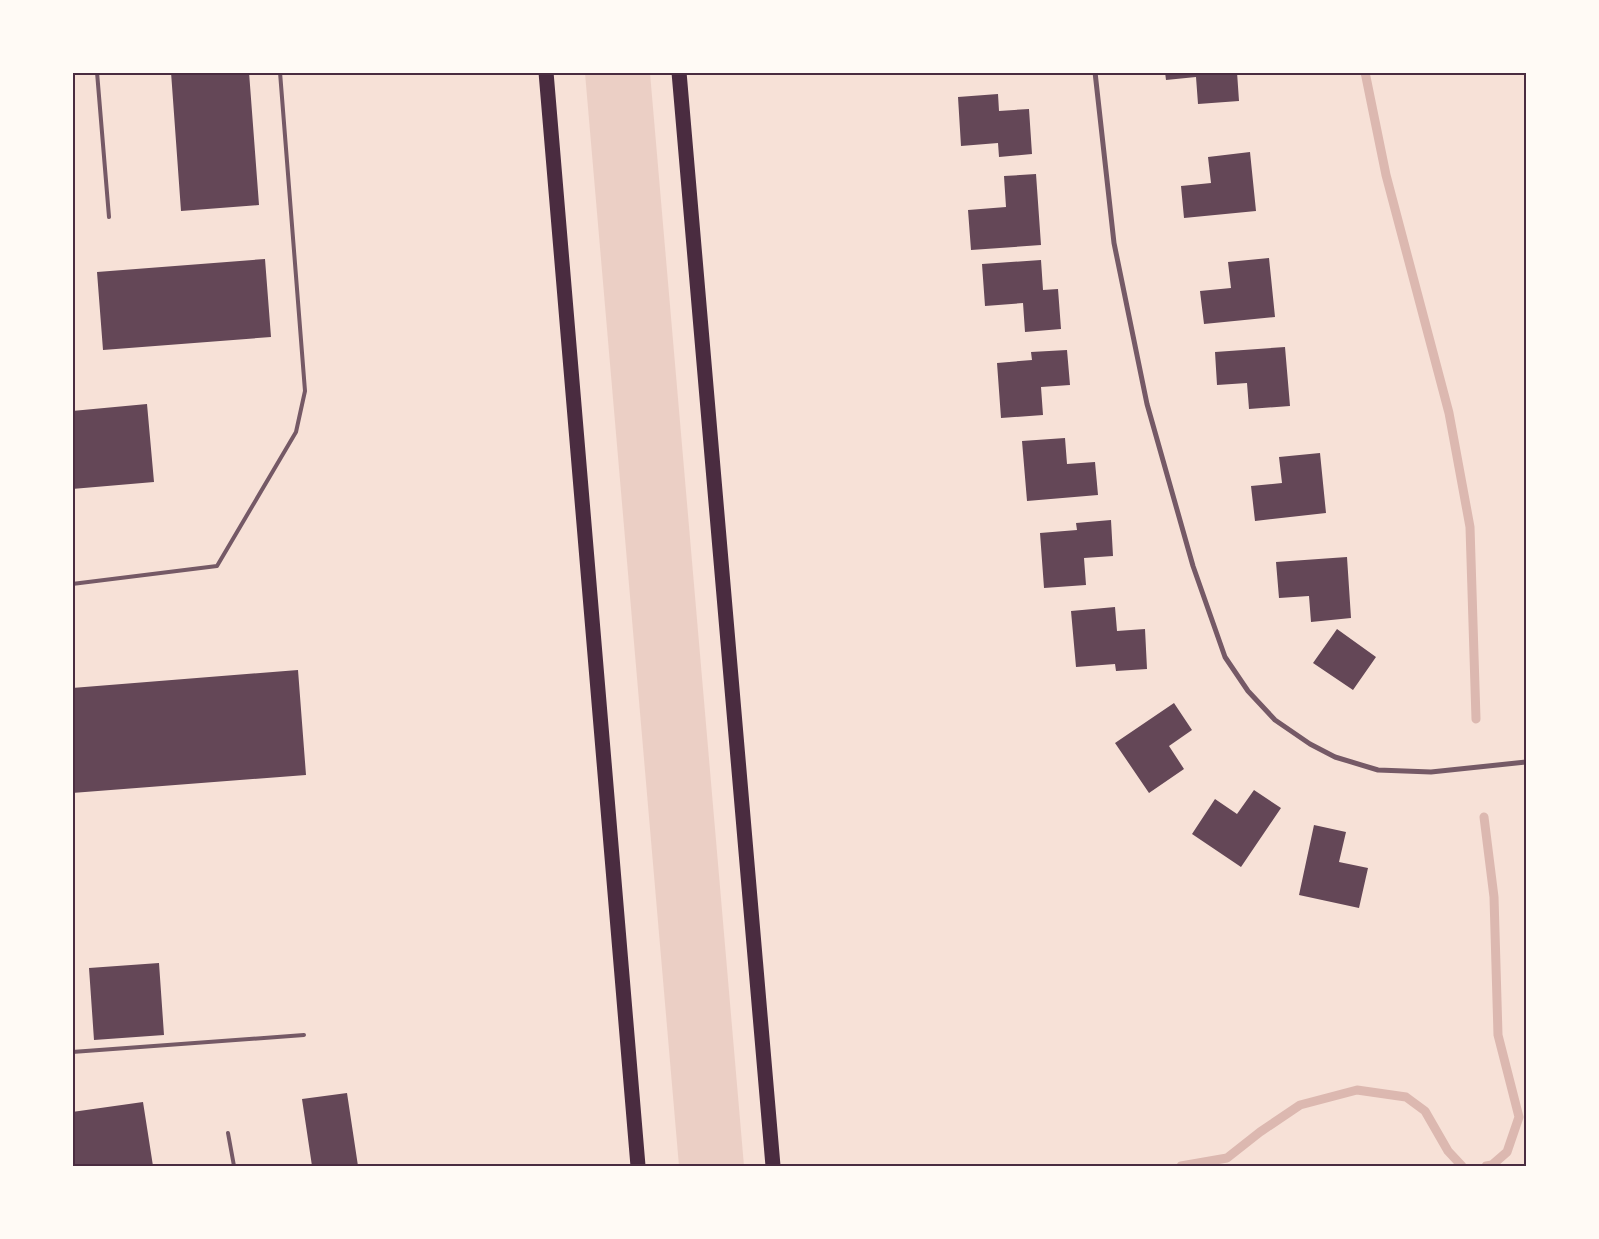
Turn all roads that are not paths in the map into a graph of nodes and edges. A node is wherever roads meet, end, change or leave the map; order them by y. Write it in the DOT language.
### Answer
graph roads {
  1 [pos="97,72"];
  2 [pos="280,72"];
  3 [pos="546,72"];
  4 [pos="679,72"];
  5 [pos="1094,72"];
  6 [pos="109,217"];
  7 [pos="72,584"];
  8 [pos="1526,762"];
  9 [pos="304,1035"];
  10 [pos="72,1052"];
  11 [pos="228,1134"];
  12 [pos="234,1166"];
  13 [pos="638,1166"];
  14 [pos="773,1166"];
  1 -- 6 [label="lane"];
  2 -- 7 [label="lane"];
  3 -- 13 [label="highway"];
  4 -- 14 [label="highway"];
  5 -- 8 [label="street"];
  9 -- 10 [label="lane"];
  11 -- 12 [label="lane"];
}
